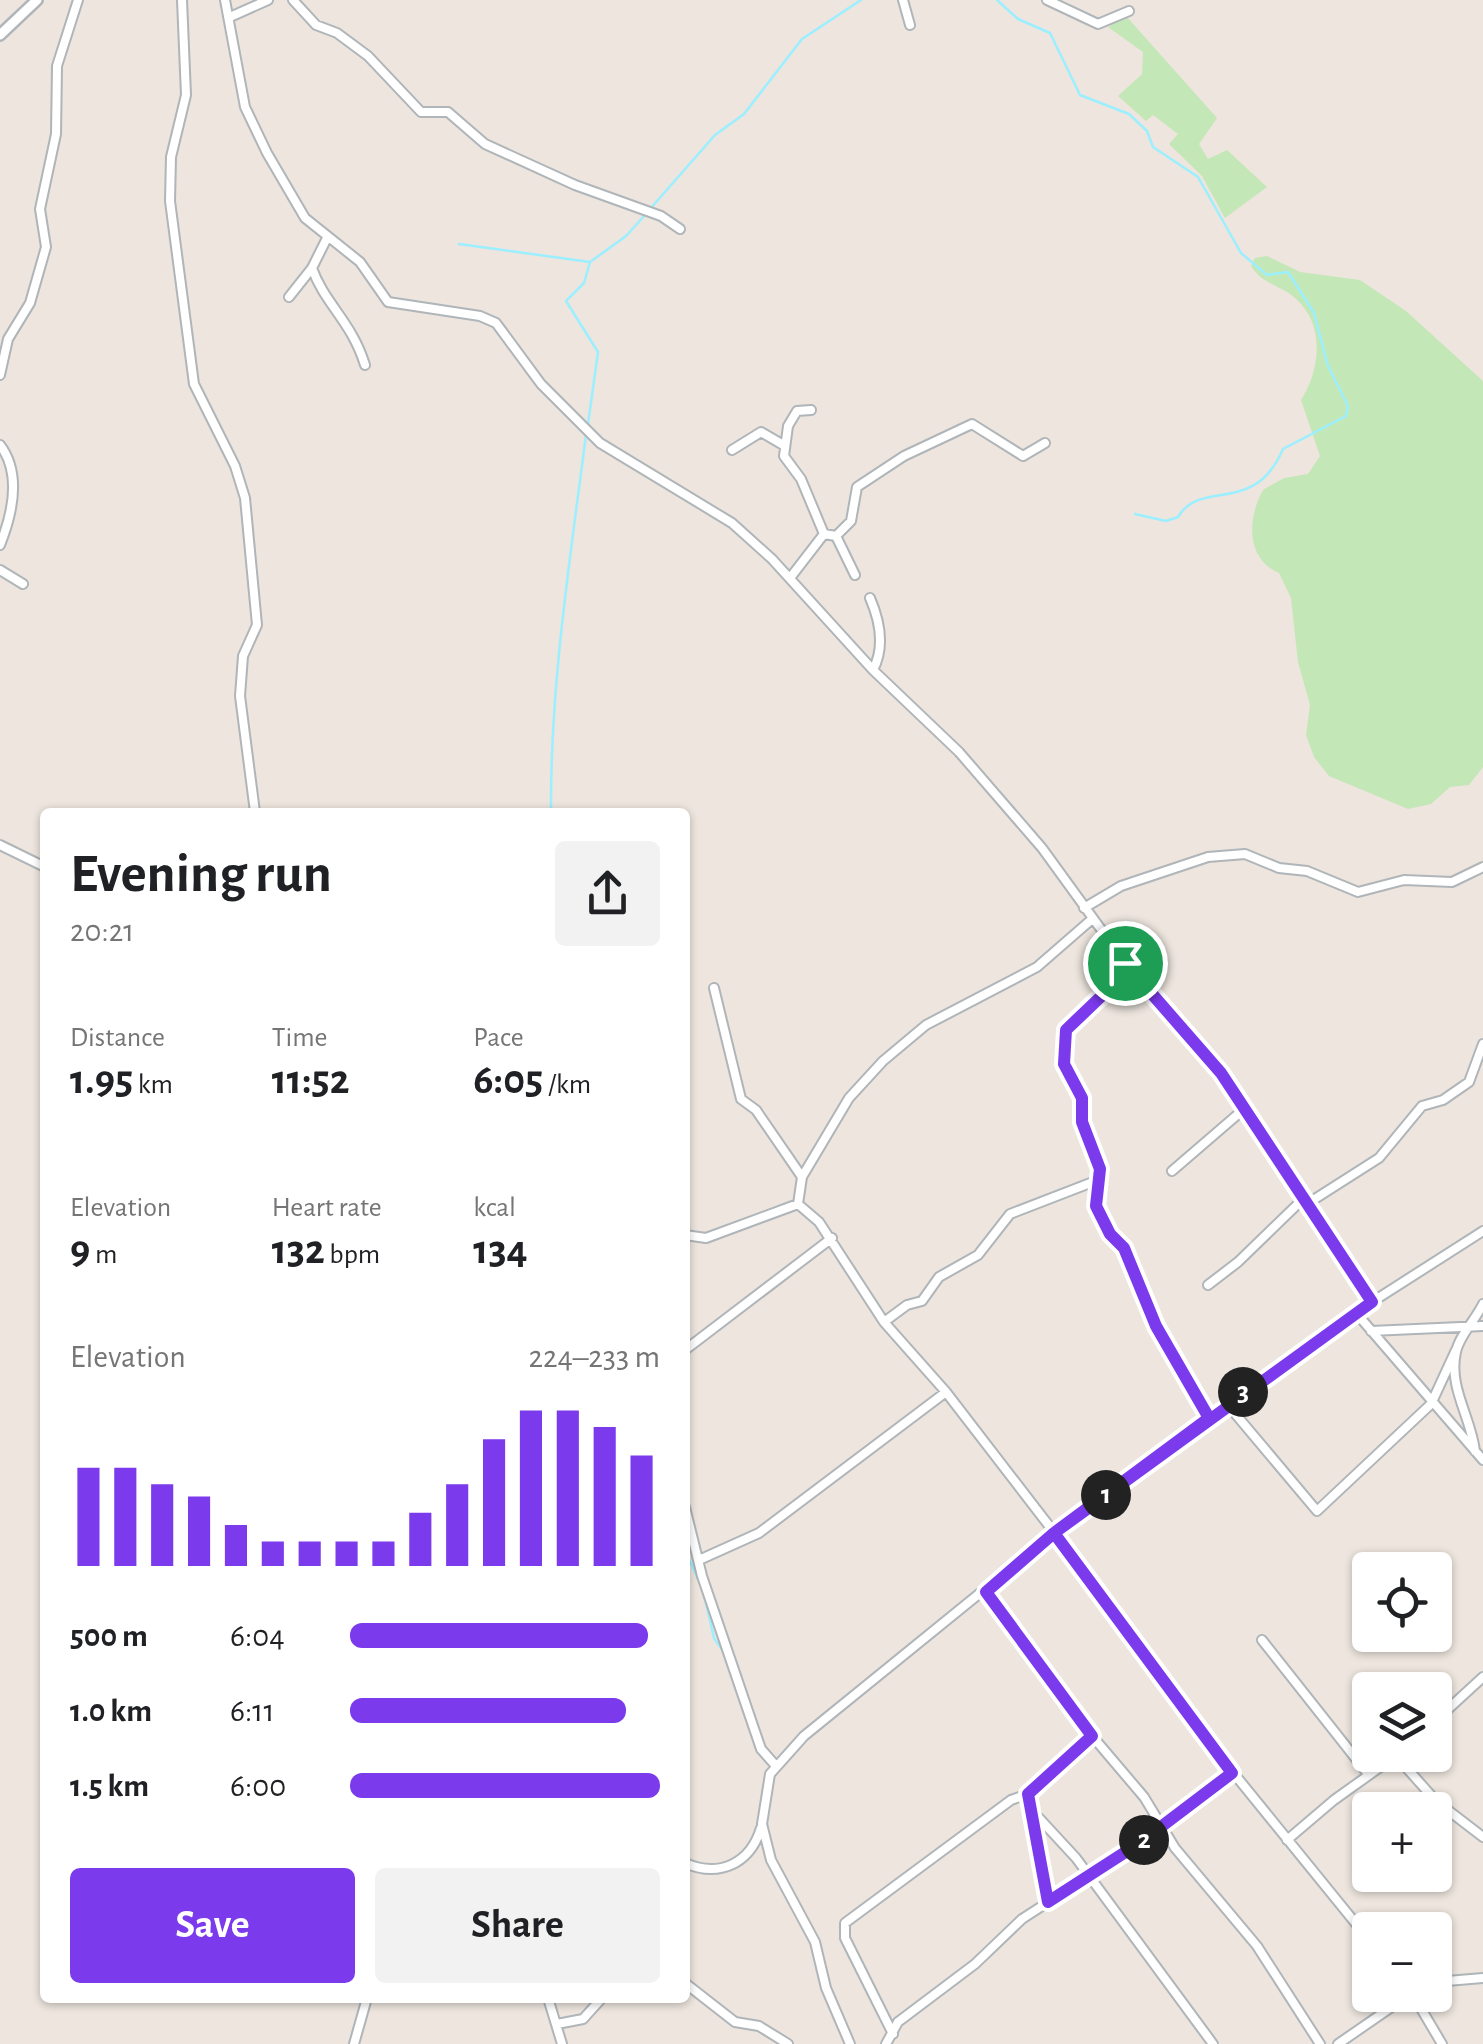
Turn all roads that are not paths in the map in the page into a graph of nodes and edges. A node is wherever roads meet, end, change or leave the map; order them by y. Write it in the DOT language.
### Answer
graph roads {
  1 [pos="38,0"];
  2 [pos="78,0"];
  3 [pos="182,0"];
  4 [pos="225,0"];
  5 [pos="268,0"];
  6 [pos="293,0"];
  7 [pos="904,0"];
  8 [pos="1048,0"];
  9 [pos="1129,11"];
  10 [pos="230,18"];
  11 [pos="910,25"];
  12 [pos="0,36"];
  13 [pos="680,229"];
  14 [pos="326,238"];
  15 [pos="312,268"];
  16 [pos="289,296"];
  17 [pos="365,366"];
  18 [pos="0,375"];
  19 [pos="811,410"];
  20 [pos="1045,442"];
  21 [pos="0,445"];
  22 [pos="785,446"];
  23 [pos="732,450"];
  24 [pos="824,534"];
  25 [pos="836,536"];
  26 [pos="0,546"];
  27 [pos="0,570"];
  28 [pos="856,574"];
  29 [pos="790,578"];
  30 [pos="24,584"];
  31 [pos="870,598"];
  32 [pos="874,670"];
  33 [pos="254,808"];
  34 [pos="0,845"];
  35 [pos="40,865"];
  36 [pos="1483,867"];
  37 [pos="1084,908"];
  38 [pos="1091,920"];
  39 [pos="1125,963"];
  40 [pos="714,988"];
  41 [pos="1483,1044"];
  42 [pos="1244,1108"];
  43 [pos="1172,1171"];
  44 [pos="802,1177"];
  45 [pos="1098,1180"];
  46 [pos="1306,1200"];
  47 [pos="798,1204"];
  48 [pos="1483,1231"];
  49 [pos="832,1238"];
  50 [pos="690,1239"];
  51 [pos="1208,1285"];
  52 [pos="1372,1302"];
  53 [pos="1483,1304"];
  54 [pos="1357,1314"];
  55 [pos="884,1322"];
  56 [pos="1478,1326"];
  57 [pos="1371,1331"];
  58 [pos="690,1346"];
  59 [pos="1456,1350"];
  60 [pos="946,1392"];
  61 [pos="1227,1404"];
  62 [pos="1431,1404"];
  63 [pos="1209,1418"];
  64 [pos="1483,1419"];
  65 [pos="1472,1429"];
  66 [pos="1475,1452"];
  67 [pos="1483,1460"];
  68 [pos="690,1526"];
  69 [pos="1054,1533"];
  70 [pos="699,1560"];
  71 [pos="986,1592"];
  72 [pos="1262,1640"];
  73 [pos="1483,1677"];
  74 [pos="1452,1705"];
  75 [pos="1092,1736"];
  76 [pos="776,1766"];
  77 [pos="1371,1772"];
  78 [pos="1410,1772"];
  79 [pos="1232,1773"];
  80 [pos="1368,1774"];
  81 [pos="1028,1794"];
  82 [pos="1027,1805"];
  83 [pos="762,1824"];
  84 [pos="1160,1825"];
  85 [pos="1483,1838"];
  86 [pos="1287,1840"];
  87 [pos="690,1865"];
  88 [pos="1086,1877"];
  89 [pos="1048,1902"];
  90 [pos="1352,1919"];
  91 [pos="1483,1978"];
  92 [pos="1452,1981"];
  93 [pos="690,1986"];
  94 [pos="366,2003"];
  95 [pos="550,2003"];
  96 [pos="598,2003"];
  97 [pos="1386,2012"];
  98 [pos="1422,2012"];
  99 [pos="557,2024"];
  100 [pos="893,2034"];
  101 [pos="354,2044"];
  102 [pos="562,2044"];
  103 [pos="788,2044"];
  104 [pos="850,2044"];
  105 [pos="886,2044"];
  106 [pos="1213,2044"];
  107 [pos="1320,2044"];
  108 [pos="1338,2044"];
  109 [pos="1442,2044"];
  1 -- 12 [label="street"];
  2 -- 18 [label="street"];
  3 -- 33 [label="street"];
  4 -- 10 [label="street"];
  5 -- 10 [label="street"];
  6 -- 13 [label="street"];
  7 -- 11 [label="street"];
  8 -- 9 [label="street"];
  10 -- 14 [label="street"];
  14 -- 15 [label="street"];
  14 -- 29 [label="street"];
  15 -- 16 [label="street"];
  15 -- 17 [label="street"];
  19 -- 22 [label="street"];
  20 -- 25 [label="street"];
  21 -- 26 [label="street"];
  22 -- 23 [label="street"];
  22 -- 24 [label="street"];
  24 -- 25 [label="street"];
  24 -- 29 [label="street"];
  25 -- 28 [label="street"];
  27 -- 30 [label="street"];
  29 -- 32 [label="street"];
  31 -- 32 [label="street"];
  32 -- 37 [label="street"];
  34 -- 35 [label="street"];
  36 -- 37 [label="street"];
  37 -- 38 [label="street"];
  38 -- 39 [label="street"];
  38 -- 44 [label="street"];
  39 -- 42 [label="street"];
  39 -- 45 [label="street"];
  40 -- 44 [label="street"];
  41 -- 46 [label="street"];
  42 -- 43 [label="street"];
  42 -- 46 [label="street"];
  44 -- 47 [label="street"];
  45 -- 55 [label="street"];
  45 -- 63 [label="street"];
  46 -- 51 [label="street"];
  46 -- 52 [label="street"];
  47 -- 49 [label="street"];
  47 -- 50 [label="street"];
  48 -- 52 [label="street"];
  49 -- 55 [label="street"];
  49 -- 58 [label="street"];
  52 -- 54 [label="street"];
  53 -- 56 [label="street"];
  54 -- 57 [label="street"];
  54 -- 61 [label="street"];
  55 -- 60 [label="street"];
  56 -- 57 [label="street"];
  56 -- 59 [label="street"];
  57 -- 62 [label="street"];
  59 -- 62 [label="street"];
  59 -- 65 [label="street"];
  60 -- 69 [label="street"];
  60 -- 70 [label="street"];
  61 -- 62 [label="street"];
  61 -- 63 [label="street"];
  62 -- 66 [label="street"];
  63 -- 69 [label="street"];
  64 -- 65 [label="street"];
  65 -- 66 [label="street"];
  66 -- 67 [label="street"];
  68 -- 70 [label="street"];
  69 -- 71 [label="street"];
  69 -- 79 [label="street"];
  70 -- 76 [label="street"];
  71 -- 75 [label="street"];
  71 -- 76 [label="street"];
  72 -- 80 [label="street"];
  73 -- 74 [label="street"];
  75 -- 81 [label="street"];
  75 -- 84 [label="street"];
  76 -- 83 [label="street"];
  77 -- 80 [label="street"];
  78 -- 85 [label="street"];
  79 -- 84 [label="street"];
  79 -- 86 [label="street"];
  80 -- 86 [label="street"];
  81 -- 82 [label="street"];
  81 -- 100 [label="street"];
  82 -- 88 [label="street"];
  82 -- 89 [label="street"];
  83 -- 87 [label="street"];
  83 -- 104 [label="street"];
  84 -- 88 [label="street"];
  84 -- 107 [label="street"];
  86 -- 90 [label="street"];
  88 -- 89 [label="street"];
  88 -- 106 [label="street"];
  89 -- 100 [label="street"];
  91 -- 92 [label="street"];
  93 -- 103 [label="street"];
  94 -- 101 [label="street"];
  95 -- 99 [label="street"];
  96 -- 99 [label="street"];
  97 -- 108 [label="street"];
  98 -- 109 [label="street"];
  99 -- 102 [label="street"];
  100 -- 105 [label="street"];
}
